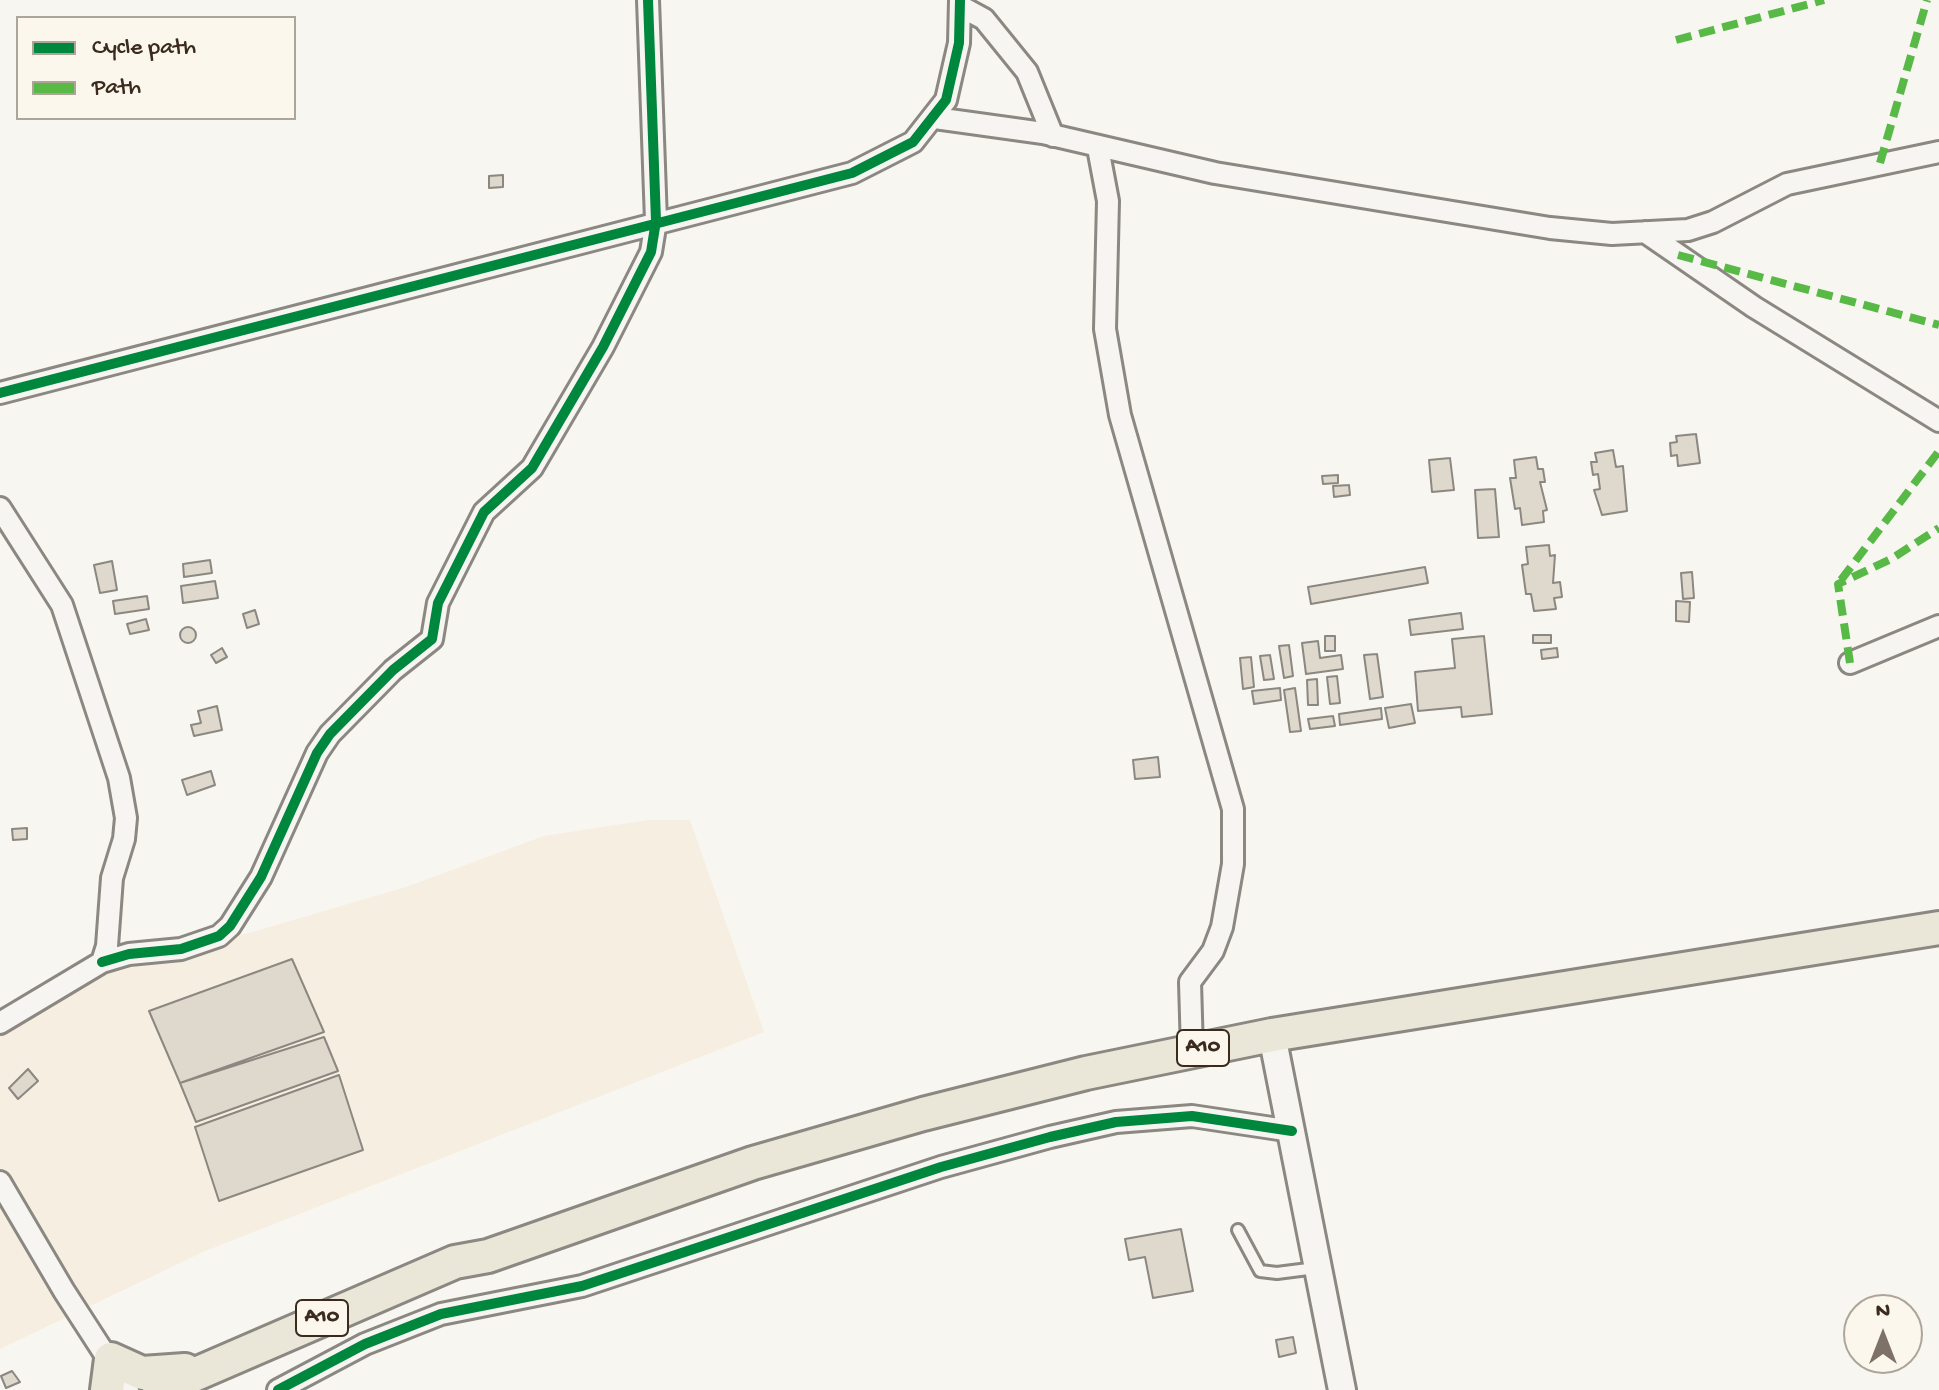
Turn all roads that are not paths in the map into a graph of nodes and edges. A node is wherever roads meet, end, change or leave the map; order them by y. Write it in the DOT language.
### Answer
graph roads {
  1 [pos="648,0"];
  2 [pos="960,3"];
  3 [pos="935,118"];
  4 [pos="1053,136"];
  5 [pos="1098,148"];
  6 [pos="1939,152"];
  7 [pos="656,221"];
  8 [pos="1645,232"];
  9 [pos="0,393"];
  10 [pos="1939,421"];
  11 [pos="0,508"];
  12 [pos="1939,626"];
  13 [pos="1850,663"];
  14 [pos="1939,928"];
  15 [pos="102,962"];
  16 [pos="0,1023"];
  17 [pos="1272,1035"];
  18 [pos="1192,1051"];
  19 [pos="1292,1131"];
  20 [pos="0,1182"];
  21 [pos="1238,1230"];
  22 [pos="1318,1268"];
  23 [pos="109,1374"];
  24 [pos="200,1379"];
  25 [pos="128,1390"];
  26 [pos="159,1390"];
  27 [pos="278,1390"];
  28 [pos="1342,1390"];
  1 -- 7 [label="street"];
  2 -- 3 [label="street"];
  2 -- 4 [label="street"];
  3 -- 4 [label="street"];
  3 -- 7 [label="street"];
  4 -- 5 [label="street"];
  5 -- 8 [label="street"];
  5 -- 18 [label="street"];
  6 -- 8 [label="street"];
  7 -- 9 [label="street"];
  7 -- 15 [label="street"];
  8 -- 10 [label="street"];
  11 -- 15 [label="street"];
  12 -- 13 [label="street"];
  14 -- 17 [label="main road, A10"];
  15 -- 16 [label="street"];
  17 -- 18 [label="main road, A10"];
  17 -- 19 [label="street"];
  18 -- 24 [label="main road, A10"];
  19 -- 22 [label="street"];
  19 -- 27 [label="street"];
  20 -- 23 [label="street"];
  21 -- 22 [label="lane"];
  22 -- 28 [label="street"];
  23 -- 24 [label="main road"];
  23 -- 25 [label="street"];
  24 -- 26 [label="main road, A10"];
}
